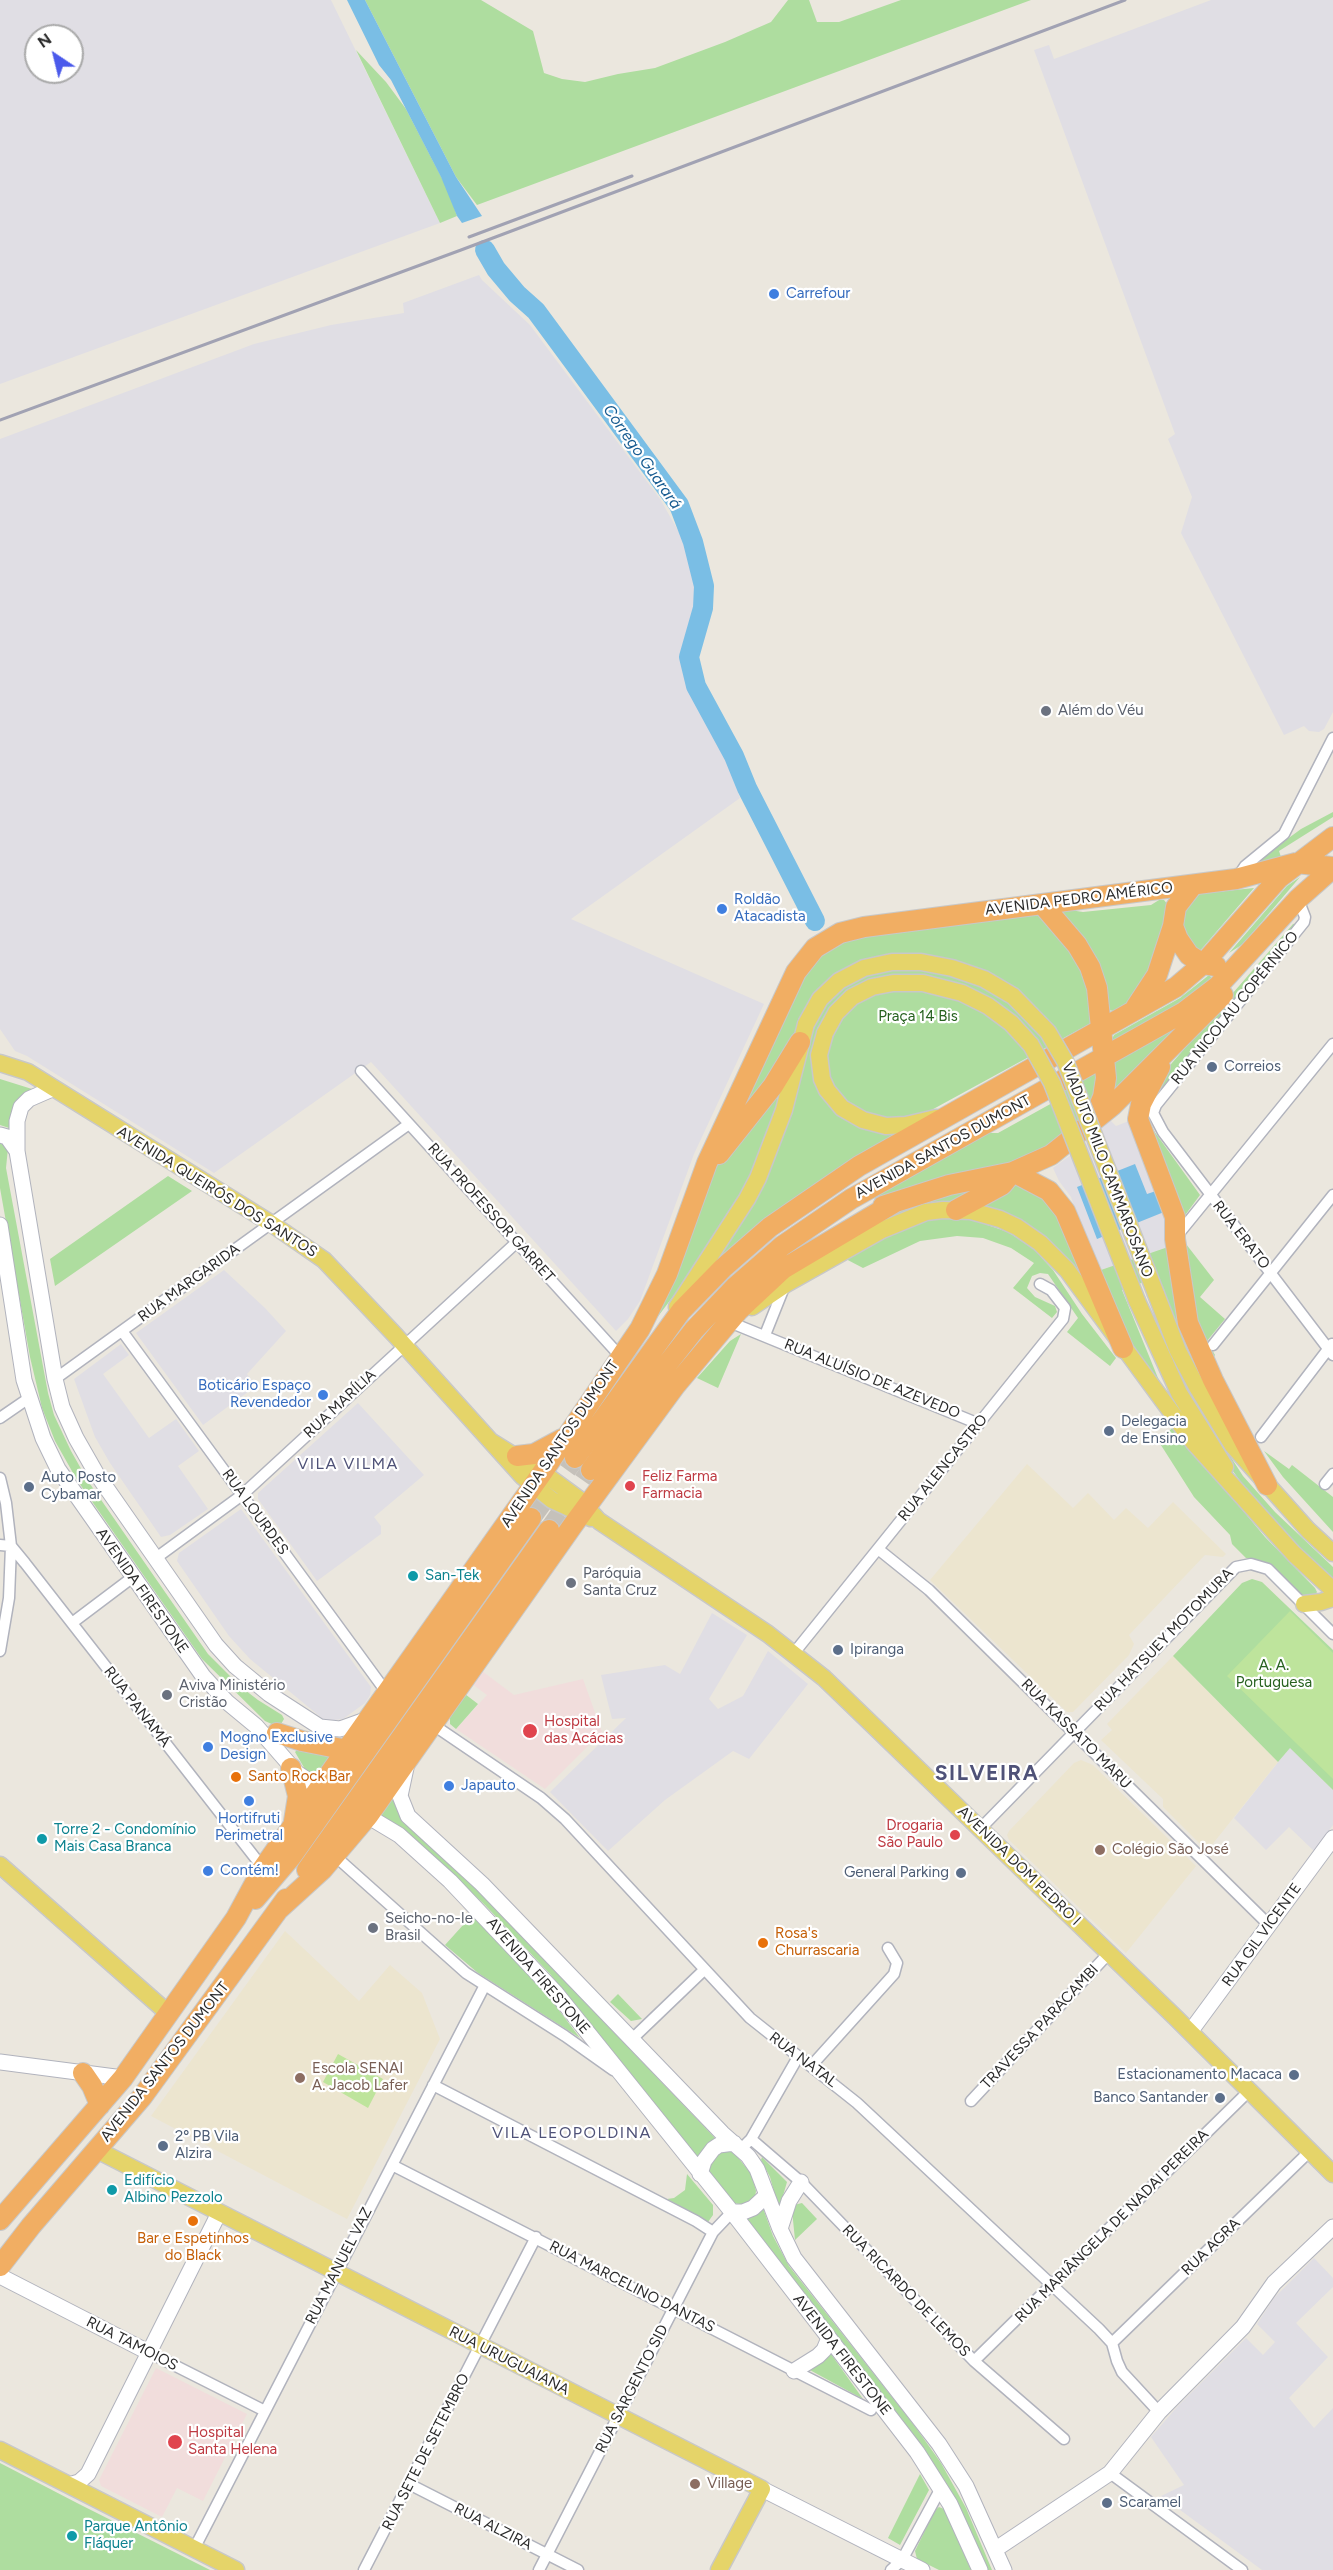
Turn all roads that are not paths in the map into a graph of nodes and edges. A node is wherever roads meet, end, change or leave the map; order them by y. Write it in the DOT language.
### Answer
graph roads {
  1 [pos="1333,738"];
  2 [pos="1333,837"];
  3 [pos="1296,863"];
  4 [pos="1333,868"];
  5 [pos="1236,879"];
  6 [pos="1193,885"];
  7 [pos="1298,899"];
  8 [pos="1042,904"];
  9 [pos="1173,926"];
  10 [pos="826,939"];
  11 [pos="1242,962"];
  12 [pos="1203,964"];
  13 [pos="1130,1014"];
  14 [pos="1102,1030"];
  15 [pos="803,1033"];
  16 [pos="1333,1044"];
  17 [pos="1170,1049"];
  18 [pos="1105,1057"];
  19 [pos="0,1063"];
  20 [pos="361,1071"];
  21 [pos="0,1073"];
  22 [pos="52,1089"];
  23 [pos="1153,1113"];
  24 [pos="949,1115"];
  25 [pos="1091,1123"];
  26 [pos="409,1124"];
  27 [pos="0,1135"];
  28 [pos="17,1151"];
  29 [pos="1013,1172"];
  30 [pos="696,1194"];
  31 [pos="1333,1195"];
  32 [pos="1211,1196"];
  33 [pos="894,1203"];
  34 [pos="956,1210"];
  35 [pos="272,1224"];
  36 [pos="0,1225"];
  37 [pos="806,1229"];
  38 [pos="1175,1239"];
  39 [pos="517,1242"];
  40 [pos="1270,1273"];
  41 [pos="786,1284"];
  42 [pos="1040,1284"];
  43 [pos="726,1328"];
  44 [pos="122,1331"];
  45 [pos="765,1335"];
  46 [pos="661,1337"];
  47 [pos="404,1345"];
  48 [pos="1213,1345"];
  49 [pos="1123,1347"];
  50 [pos="1332,1349"];
  51 [pos="620,1356"];
  52 [pos="55,1379"];
  53 [pos="29,1398"];
  54 [pos="0,1418"];
  55 [pos="979,1424"];
  56 [pos="567,1436"];
  57 [pos="1261,1437"];
  58 [pos="492,1442"];
  59 [pos="517,1456"];
  60 [pos="575,1458"];
  61 [pos="615,1468"];
  62 [pos="591,1470"];
  63 [pos="1333,1474"];
  64 [pos="0,1478"];
  65 [pos="538,1479"];
  66 [pos="1326,1484"];
  67 [pos="1268,1485"];
  68 [pos="242,1495"];
  69 [pos="1247,1501"];
  70 [pos="588,1514"];
  71 [pos="522,1517"];
  72 [pos="549,1530"];
  73 [pos="5,1546"];
  74 [pos="556,1549"];
  75 [pos="878,1549"];
  76 [pos="1333,1553"];
  77 [pos="156,1558"];
  78 [pos="133,1577"];
  79 [pos="1333,1590"];
  80 [pos="1333,1598"];
  81 [pos="1304,1604"];
  82 [pos="72,1623"];
  83 [pos="1333,1634"];
  84 [pos="0,1651"];
  85 [pos="794,1653"];
  86 [pos="387,1693"];
  87 [pos="285,1706"];
  88 [pos="368,1719"];
  89 [pos="432,1724"];
  90 [pos="256,1726"];
  91 [pos="1075,1732"];
  92 [pos="277,1733"];
  93 [pos="404,1749"];
  94 [pos="355,1752"];
  95 [pos="291,1768"];
  96 [pos="326,1793"];
  97 [pos="361,1812"];
  98 [pos="294,1825"];
  99 [pos="980,1829"];
  100 [pos="1333,1838"];
  101 [pos="335,1856"];
  102 [pos="0,1865"];
  103 [pos="263,1869"];
  104 [pos="279,1909"];
  105 [pos="236,1918"];
  106 [pos="1269,1925"];
  107 [pos="888,1948"];
  108 [pos="1109,1953"];
  109 [pos="704,1970"];
  110 [pos="485,1985"];
  111 [pos="169,2014"];
  112 [pos="1190,2032"];
  113 [pos="631,2040"];
  114 [pos="184,2041"];
  115 [pos="798,2057"];
  116 [pos="0,2062"];
  117 [pos="812,2066"];
  118 [pos="83,2073"];
  119 [pos="621,2076"];
  120 [pos="123,2078"];
  121 [pos="153,2082"];
  122 [pos="433,2085"];
  123 [pos="1249,2091"];
  124 [pos="971,2101"];
  125 [pos="100,2105"];
  126 [pos="69,2141"];
  127 [pos="742,2144"];
  128 [pos="97,2150"];
  129 [pos="1310,2151"];
  130 [pos="392,2165"];
  131 [pos="1333,2173"];
  132 [pos="700,2174"];
  133 [pos="801,2182"];
  134 [pos="767,2195"];
  135 [pos="732,2212"];
  136 [pos="219,2213"];
  137 [pos="0,2220"];
  138 [pos="1333,2227"];
  139 [pos="780,2229"];
  140 [pos="713,2232"];
  141 [pos="536,2237"];
  142 [pos="0,2266"];
  143 [pos="336,2273"];
  144 [pos="0,2276"];
  145 [pos="1053,2284"];
  146 [pos="674,2309"];
  147 [pos="829,2338"];
  148 [pos="1112,2343"];
  149 [pos="480,2347"];
  150 [pos="148,2352"];
  151 [pos="974,2361"];
  152 [pos="794,2371"];
  153 [pos="871,2410"];
  154 [pos="265,2411"];
  155 [pos="1159,2412"];
  156 [pos="618,2416"];
  157 [pos="1064,2439"];
  158 [pos="0,2450"];
  159 [pos="1110,2473"];
  160 [pos="88,2474"];
  161 [pos="409,2484"];
  162 [pos="69,2485"];
  163 [pos="762,2488"];
  164 [pos="941,2488"];
  165 [pos="98,2499"];
  166 [pos="194,2548"];
  167 [pos="996,2549"];
  168 [pos="547,2554"];
  169 [pos="897,2565"];
  170 [pos="236,2570"];
  171 [pos="364,2570"];
  172 [pos="539,2570"];
  173 [pos="578,2570"];
  174 [pos="719,2570"];
  175 [pos="922,2570"];
  176 [pos="980,2570"];
  177 [pos="1004,2570"];
  178 [pos="1242,2570"];
  1 -- 5 [label="street"];
  2 -- 3 [label="highway"];
  3 -- 4 [label="highway, AVENIDA PEDRO AMÉRICO"];
  3 -- 5 [label="highway, AVENIDA PEDRO AMÉRICO"];
  3 -- 12 [label="highway, AVENIDA SANTOS DUMONT"];
  4 -- 7 [label="highway, AVENIDA SANTOS DUMONT"];
  5 -- 6 [label="highway, AVENIDA PEDRO AMÉRICO"];
  6 -- 8 [label="highway, AVENIDA PEDRO AMÉRICO"];
  6 -- 9 [label="highway"];
  7 -- 11 [label="highway, AVENIDA SANTOS DUMONT"];
  7 -- 23 [label="street, RUA NICOLAU COPÉRNICO"];
  8 -- 10 [label="highway, AVENIDA PEDRO AMÉRICO"];
  8 -- 14 [label="highway"];
  9 -- 12 [label="highway"];
  9 -- 13 [label="highway"];
  10 -- 30 [label="highway, AVENIDA SANTOS DUMONT"];
  11 -- 12 [label="highway"];
  11 -- 17 [label="highway"];
  11 -- 18 [label="highway, AVENIDA SANTOS DUMONT"];
  12 -- 13 [label="highway, AVENIDA SANTOS DUMONT"];
  13 -- 14 [label="highway, AVENIDA SANTOS DUMONT"];
  14 -- 18 [label="highway"];
  14 -- 24 [label="highway, AVENIDA SANTOS DUMONT"];
  15 -- 30 [label="highway"];
  15 -- 46 [label="main road, VIADUTO MILO CAMMAROSANO"];
  15 -- 67 [label="main road, VIADUTO MILO CAMMAROSANO, bridge"];
  16 -- 32 [label="street"];
  17 -- 25 [label="highway"];
  17 -- 38 [label="highway"];
  18 -- 25 [label="highway"];
  18 -- 37 [label="highway, AVENIDA SANTOS DUMONT"];
  19 -- 22 [label="main road, AVENIDA QUEIRÓS DOS SANTOS"];
  20 -- 26 [label="street, RUA PROFESSOR GARRET"];
  21 -- 22 [label="main road, AVENIDA QUEIRÓS DOS SANTOS"];
  22 -- 28 [label="main road, AVENIDA FIRESTONE"];
  22 -- 35 [label="main road, AVENIDA QUEIRÓS DOS SANTOS"];
  23 -- 32 [label="street, RUA ERATO"];
  24 -- 46 [label="highway, AVENIDA SANTOS DUMONT"];
  24 -- 69 [label="main road, VIADUTO MILO CAMMAROSANO, bridge"];
  25 -- 29 [label="highway"];
  26 -- 35 [label="street, RUA MARGARIDA"];
  26 -- 39 [label="street, RUA PROFESSOR GARRET"];
  27 -- 28 [label="main road"];
  28 -- 52 [label="main road, AVENIDA FIRESTONE"];
  29 -- 33 [label="highway"];
  29 -- 34 [label="highway"];
  29 -- 49 [label="highway"];
  30 -- 51 [label="highway, AVENIDA SANTOS DUMONT"];
  31 -- 40 [label="street"];
  32 -- 38 [label="street"];
  32 -- 40 [label="street, RUA ERATO"];
  33 -- 37 [label="highway"];
  33 -- 43 [label="highway, AVENIDA SANTOS DUMONT"];
  34 -- 41 [label="main road"];
  34 -- 49 [label="main road"];
  35 -- 44 [label="street, RUA MARGARIDA"];
  35 -- 47 [label="main road, AVENIDA QUEIRÓS DOS SANTOS"];
  36 -- 53 [label="main road, AVENIDA FIRESTONE"];
  37 -- 62 [label="highway, AVENIDA SANTOS DUMONT"];
  38 -- 67 [label="highway"];
  39 -- 47 [label="street, RUA MARÍLIA"];
  39 -- 51 [label="street, RUA PROFESSOR GARRET"];
  40 -- 48 [label="street"];
  40 -- 50 [label="street, RUA ERATO"];
  41 -- 43 [label="main road"];
  41 -- 45 [label="street, RUA ALUÍSIO DE AZEVEDO"];
  42 -- 55 [label="street, RUA ALENCASTRO"];
  43 -- 45 [label="street, RUA ALUÍSIO DE AZEVEDO"];
  43 -- 61 [label="highway, AVENIDA SANTOS DUMONT"];
  44 -- 52 [label="street, RUA MARGARIDA"];
  44 -- 68 [label="street, RUA LOURDES"];
  45 -- 55 [label="street, RUA ALUÍSIO DE AZEVEDO"];
  46 -- 60 [label="highway, AVENIDA SANTOS DUMONT"];
  47 -- 58 [label="main road, AVENIDA QUEIRÓS DOS SANTOS"];
  47 -- 68 [label="street, RUA MARÍLIA"];
  49 -- 69 [label="main road"];
  50 -- 57 [label="street"];
  51 -- 56 [label="highway, AVENIDA SANTOS DUMONT"];
  52 -- 77 [label="main road, AVENIDA FIRESTONE"];
  53 -- 54 [label="street"];
  53 -- 78 [label="main road, AVENIDA FIRESTONE"];
  55 -- 75 [label="street, RUA ALENCASTRO"];
  56 -- 59 [label="highway"];
  56 -- 61 [label="highway"];
  56 -- 65 [label="highway, AVENIDA SANTOS DUMONT"];
  58 -- 59 [label="main road, AVENIDA QUEIRÓS DOS SANTOS"];
  58 -- 65 [label="main road, AVENIDA QUEIRÓS DOS SANTOS"];
  59 -- 65 [label="main road, AVENIDA QUEIRÓS DOS SANTOS"];
  61 -- 70 [label="highway, AVENIDA SANTOS DUMONT"];
  63 -- 66 [label="street"];
  64 -- 73 [label="street"];
  65 -- 70 [label="main road, AVENIDA QUEIRÓS DOS SANTOS"];
  65 -- 71 [label="highway, AVENIDA SANTOS DUMONT"];
  67 -- 76 [label="main road, VIADUTO MILO CAMMAROSANO"];
  68 -- 77 [label="street, RUA MARÍLIA"];
  68 -- 86 [label="street, RUA LOURDES"];
  69 -- 79 [label="main road"];
  70 -- 74 [label="highway, AVENIDA SANTOS DUMONT"];
  70 -- 85 [label="main road, AVENIDA DOM PEDRO I"];
  71 -- 74 [label="highway"];
  71 -- 86 [label="highway, AVENIDA SANTOS DUMONT"];
  71 -- 94 [label="highway, AVENIDA SANTOS DUMONT"];
  72 -- 93 [label="highway, AVENIDA SANTOS DUMONT"];
  73 -- 82 [label="street, RUA PANAMÁ"];
  73 -- 84 [label="street"];
  74 -- 89 [label="highway, AVENIDA SANTOS DUMONT"];
  75 -- 85 [label="street, RUA ALENCASTRO"];
  75 -- 91 [label="street, RUA KASSATO MARU"];
  77 -- 87 [label="main road, AVENIDA FIRESTONE"];
  78 -- 82 [label="street"];
  78 -- 90 [label="main road, AVENIDA FIRESTONE"];
  80 -- 81 [label="main road"];
  81 -- 83 [label="street, RUA HATSUEY MOTOMURA"];
  81 -- 91 [label="street, RUA HATSUEY MOTOMURA"];
  82 -- 103 [label="street, RUA PANAMÁ"];
  85 -- 99 [label="main road, AVENIDA DOM PEDRO I"];
  86 -- 88 [label="highway, AVENIDA SANTOS DUMONT"];
  87 -- 88 [label="main road, AVENIDA FIRESTONE"];
  87 -- 92 [label="main road"];
  88 -- 94 [label="highway, AVENIDA SANTOS DUMONT"];
  89 -- 93 [label="highway, AVENIDA SANTOS DUMONT"];
  89 -- 109 [label="street, RUA NATAL"];
  90 -- 92 [label="main road"];
  90 -- 95 [label="main road, AVENIDA FIRESTONE"];
  91 -- 99 [label="street, RUA HATSUEY MOTOMURA"];
  91 -- 106 [label="street, RUA KASSATO MARU"];
  92 -- 94 [label="highway"];
  93 -- 94 [label="highway"];
  93 -- 97 [label="highway, AVENIDA SANTOS DUMONT"];
  93 -- 113 [label="main road, AVENIDA FIRESTONE"];
  94 -- 96 [label="highway, AVENIDA SANTOS DUMONT"];
  95 -- 96 [label="main road, AVENIDA FIRESTONE"];
  95 -- 98 [label="highway"];
  96 -- 97 [label="main road, AVENIDA FIRESTONE"];
  96 -- 98 [label="highway, AVENIDA SANTOS DUMONT"];
  96 -- 105 [label="highway, AVENIDA SANTOS DUMONT"];
  97 -- 101 [label="highway, AVENIDA SANTOS DUMONT"];
  97 -- 104 [label="highway, AVENIDA SANTOS DUMONT"];
  97 -- 119 [label="main road, AVENIDA FIRESTONE"];
  98 -- 103 [label="highway, AVENIDA SANTOS DUMONT"];
  99 -- 108 [label="main road, AVENIDA DOM PEDRO I"];
  100 -- 106 [label="main road, RUA GIL VICENTE"];
  101 -- 104 [label="highway, AVENIDA SANTOS DUMONT"];
  101 -- 110 [label="street"];
  102 -- 111 [label="main road"];
  103 -- 105 [label="highway, AVENIDA SANTOS DUMONT"];
  104 -- 114 [label="highway, AVENIDA SANTOS DUMONT"];
  105 -- 111 [label="highway, AVENIDA SANTOS DUMONT"];
  106 -- 112 [label="main road, RUA GIL VICENTE"];
  107 -- 117 [label="street"];
  108 -- 112 [label="main road, AVENIDA DOM PEDRO I"];
  108 -- 124 [label="street, TRAVESSA PARACAMBI"];
  109 -- 113 [label="street"];
  109 -- 115 [label="street, RUA NATAL"];
  110 -- 119 [label="street"];
  110 -- 122 [label="street, RUA MANUEL VAZ"];
  111 -- 114 [label="highway"];
  111 -- 120 [label="highway, AVENIDA SANTOS DUMONT"];
  112 -- 123 [label="main road, AVENIDA DOM PEDRO I"];
  113 -- 127 [label="main road, AVENIDA FIRESTONE"];
  114 -- 121 [label="highway, AVENIDA SANTOS DUMONT"];
  115 -- 117 [label="street, RUA NATAL"];
  115 -- 127 [label="street"];
  116 -- 118 [label="main road"];
  117 -- 145 [label="street, RUA NATAL"];
  118 -- 120 [label="main road"];
  118 -- 125 [label="highway"];
  119 -- 132 [label="main road, AVENIDA FIRESTONE"];
  120 -- 121 [label="highway"];
  120 -- 125 [label="highway, AVENIDA SANTOS DUMONT"];
  121 -- 128 [label="highway, AVENIDA SANTOS DUMONT"];
  122 -- 130 [label="street, RUA MANUEL VAZ"];
  122 -- 140 [label="street"];
  123 -- 129 [label="main road, AVENIDA DOM PEDRO I"];
  123 -- 145 [label="street, RUA MARIÂNGELA DE NADAI PEREIRA"];
  125 -- 126 [label="highway, AVENIDA SANTOS DUMONT"];
  126 -- 128 [label="highway"];
  126 -- 137 [label="highway, AVENIDA SANTOS DUMONT"];
  127 -- 132 [label="main road"];
  127 -- 133 [label="street, RUA RICARDO DE LEMOS"];
  127 -- 134 [label="main road, AVENIDA FIRESTONE"];
  128 -- 136 [label="main road, RUA URUGUAIANA"];
  128 -- 142 [label="highway, AVENIDA SANTOS DUMONT"];
  129 -- 131 [label="main road, AVENIDA DOM PEDRO I"];
  129 -- 148 [label="street, RUA AGRA"];
  130 -- 141 [label="street, RUA MARCELINO DANTAS"];
  130 -- 143 [label="street, RUA MANUEL VAZ"];
  132 -- 135 [label="main road, AVENIDA FIRESTONE"];
  133 -- 139 [label="main road"];
  133 -- 151 [label="street, RUA RICARDO DE LEMOS"];
  134 -- 135 [label="main road"];
  134 -- 139 [label="main road, AVENIDA FIRESTONE"];
  135 -- 140 [label="street, RUA SARGENTO SID"];
  135 -- 147 [label="main road, AVENIDA FIRESTONE"];
  136 -- 143 [label="main road, RUA URUGUAIANA"];
  136 -- 150 [label="main road"];
  138 -- 155 [label="main road"];
  139 -- 167 [label="main road, AVENIDA FIRESTONE"];
  140 -- 146 [label="street, RUA SARGENTO SID"];
  141 -- 146 [label="street, RUA MARCELINO DANTAS"];
  141 -- 149 [label="street, RUA SETE DE SETEMBRO"];
  143 -- 149 [label="main road, RUA URUGUAIANA"];
  143 -- 154 [label="street, RUA MANUEL VAZ"];
  144 -- 150 [label="main road, RUA TAMOIOS"];
  145 -- 148 [label="street, RUA NATAL"];
  145 -- 151 [label="street, RUA MARIÂNGELA DE NADAI PEREIRA"];
  146 -- 152 [label="street, RUA MARCELINO DANTAS"];
  146 -- 156 [label="street, RUA SARGENTO SID"];
  147 -- 152 [label="main road"];
  147 -- 164 [label="main road, AVENIDA FIRESTONE"];
  148 -- 155 [label="street, RUA NATAL"];
  149 -- 156 [label="main road, RUA URUGUAIANA"];
  149 -- 161 [label="street, RUA SETE DE SETEMBRO"];
  150 -- 154 [label="street, RUA TAMOIOS"];
  150 -- 160 [label="main road"];
  151 -- 157 [label="street, RUA RICARDO DE LEMOS"];
  152 -- 153 [label="street, RUA MARCELINO DANTAS"];
  154 -- 166 [label="street, RUA MANUEL VAZ"];
  155 -- 159 [label="main road"];
  156 -- 163 [label="main road, RUA URUGUAIANA"];
  156 -- 168 [label="street, RUA SARGENTO SID"];
  158 -- 162 [label="main road"];
  159 -- 167 [label="main road"];
  159 -- 178 [label="street"];
  160 -- 162 [label="main road"];
  160 -- 165 [label="main road"];
  161 -- 168 [label="street, RUA ALZIRA"];
  161 -- 171 [label="street, RUA SETE DE SETEMBRO"];
  162 -- 165 [label="main road"];
  163 -- 169 [label="main road, RUA URUGUAIANA"];
  163 -- 174 [label="main road"];
  164 -- 169 [label="street"];
  164 -- 176 [label="main road, AVENIDA FIRESTONE"];
  165 -- 166 [label="main road"];
  166 -- 170 [label="main road"];
  167 -- 177 [label="main road, AVENIDA FIRESTONE"];
  168 -- 172 [label="street, RUA SARGENTO SID"];
  168 -- 173 [label="street, RUA ALZIRA"];
  169 -- 175 [label="main road, RUA URUGUAIANA"];
}
